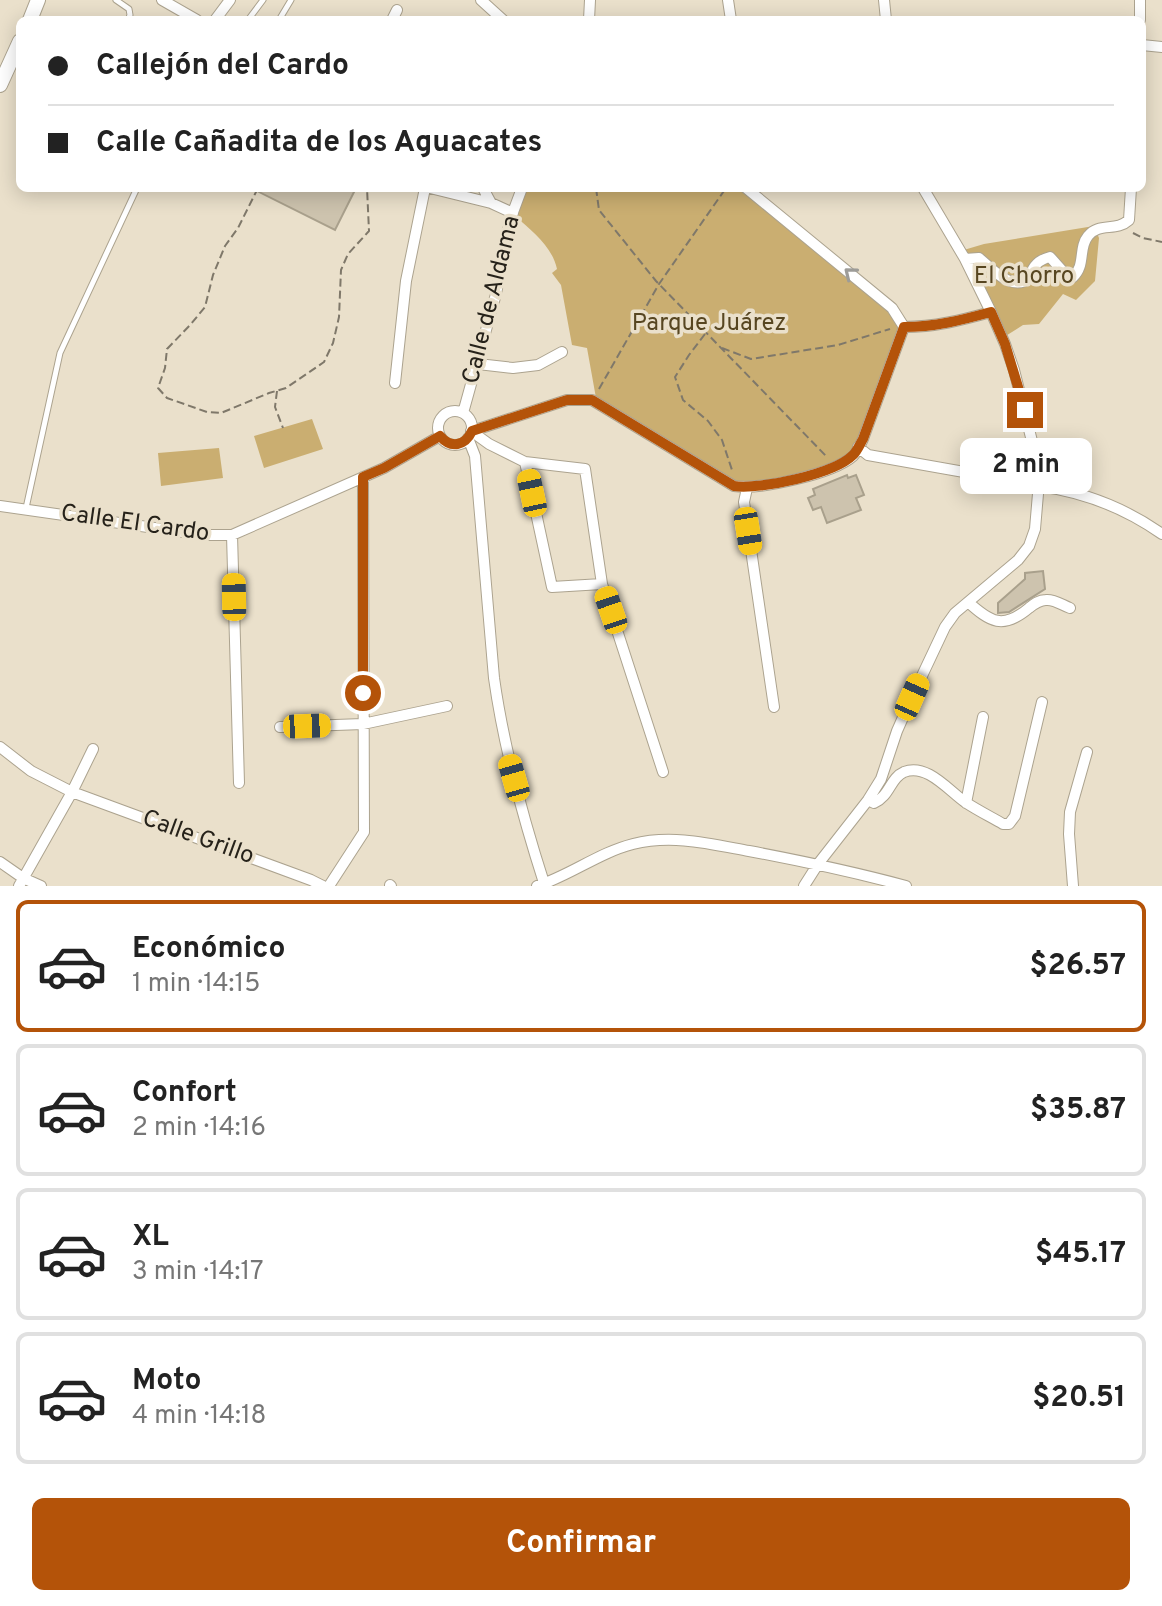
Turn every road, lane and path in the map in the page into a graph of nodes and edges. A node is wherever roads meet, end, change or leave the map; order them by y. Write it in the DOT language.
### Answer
graph roads {
  1 [pos="116,0"];
  2 [pos="162,0"];
  3 [pos="481,0"];
  4 [pos="130,16"];
  5 [pos="190,16"];
  6 [pos="499,16"];
  7 [pos="16,50"];
  8 [pos="0,85"];
  9 [pos="135,192"];
  10 [pos="256,192"];
  11 [pos="367,192"];
  12 [pos="427,192"];
  13 [pos="445,192"];
  14 [pos="457,192"];
  15 [pos="485,192"];
  16 [pos="521,192"];
  17 [pos="597,192"];
  18 [pos="723,192"];
  19 [pos="752,192"];
  20 [pos="925,192"];
  21 [pos="1131,192"];
  22 [pos="453,194"];
  23 [pos="491,203"];
  24 [pos="513,213"];
  25 [pos="1129,220"];
  26 [pos="1162,242"];
  27 [pos="965,259"];
  28 [pos="659,284"];
  29 [pos="991,312"];
  30 [pos="904,327"];
  31 [pos="706,333"];
  32 [pos="721,348"];
  33 [pos="562,352"];
  34 [pos="478,364"];
  35 [pos="395,383"];
  36 [pos="277,391"];
  37 [pos="592,400"];
  38 [pos="463,413"];
  39 [pos="283,428"];
  40 [pos="470,434"];
  41 [pos="440,436"];
  42 [pos="858,447"];
  43 [pos="525,462"];
  44 [pos="835,466"];
  45 [pos="732,470"];
  46 [pos="981,475"];
  47 [pos="363,477"];
  48 [pos="1039,486"];
  49 [pos="747,488"];
  50 [pos="0,506"];
  51 [pos="26,509"];
  52 [pos="1162,534"];
  53 [pos="232,535"];
  54 [pos="602,584"];
  55 [pos="968,602"];
  56 [pos="1070,608"];
  57 [pos="1042,702"];
  58 [pos="447,706"];
  59 [pos="774,707"];
  60 [pos="983,717"];
  61 [pos="363,724"];
  62 [pos="280,727"];
  63 [pos="0,747"];
  64 [pos="93,749"];
  65 [pos="1087,752"];
  66 [pos="663,772"];
  67 [pos="239,783"];
  68 [pos="72,792"];
  69 [pos="868,800"];
  70 [pos="966,803"];
  71 [pos="0,862"];
  72 [pos="818,864"];
  73 [pos="21,882"];
  74 [pos="542,885"];
  75 [pos="41,886"];
  76 [pos="326,886"];
  77 [pos="804,886"];
  78 [pos="906,886"];
  79 [pos="1073,886"];
  1 -- 4 [label="lane"];
  2 -- 5 [label="street"];
  3 -- 6 [label="street"];
  7 -- 8 [label="main road"];
  9 -- 51 [label="lane"];
  10 -- 36 [label="path"];
  11 -- 36 [label="path"];
  12 -- 35 [label="street"];
  13 -- 22 [label="street"];
  14 -- 22 [label="street"];
  15 -- 23 [label="street"];
  16 -- 24 [label="street, Calle de Aldama"];
  17 -- 28 [label="path"];
  18 -- 28 [label="path"];
  30 -- 19 [label="street, one-way"];
  20 -- 27 [label="street"];
  21 -- 25 [label="street"];
  22 -- 23 [label="street"];
  23 -- 24 [label="street"];
  24 -- 34 [label="street, Calle de Aldama"];
  25 -- 26 [label="path"];
  25 -- 27 [label="street"];
  27 -- 29 [label="street"];
  28 -- 31 [label="path"];
  28 -- 37 [label="path"];
  29 -- 30 [label="street"];
  29 -- 48 [label="street"];
  30 -- 32 [label="path"];
  30 -- 42 [label="street"];
  31 -- 32 [label="path"];
  31 -- 45 [label="path"];
  32 -- 44 [label="path"];
  33 -- 34 [label="street"];
  34 -- 38 [label="street, Calle de Aldama"];
  36 -- 39 [label="path"];
  37 -- 40 [label="street"];
  37 -- 49 [label="street"];
  38 -- 40 [label="street"];
  38 -- 41 [label="street"];
  40 -- 41 [label="street"];
  40 -- 43 [label="street"];
  40 -- 74 [label="street"];
  41 -- 47 [label="street, Calle El Cardo"];
  42 -- 44 [label="street"];
  42 -- 46 [label="street"];
  43 -- 54 [label="street"];
  43 -- 54 [label="street"];
  44 -- 49 [label="street"];
  47 -- 53 [label="street, Calle El Cardo"];
  47 -- 61 [label="street"];
  48 -- 52 [label="street"];
  48 -- 55 [label="street"];
  49 -- 59 [label="street"];
  50 -- 51 [label="street, Calle El Cardo"];
  51 -- 53 [label="street, Calle El Cardo"];
  53 -- 67 [label="street"];
  54 -- 66 [label="street"];
  55 -- 56 [label="street"];
  55 -- 69 [label="street"];
  57 -- 70 [label="street"];
  58 -- 61 [label="street"];
  60 -- 70 [label="street"];
  61 -- 62 [label="street"];
  61 -- 76 [label="street"];
  63 -- 68 [label="street, Calle Grillo"];
  64 -- 68 [label="street"];
  65 -- 79 [label="street"];
  68 -- 73 [label="street"];
  68 -- 76 [label="street, Calle Grillo"];
  69 -- 70 [label="street"];
  69 -- 72 [label="street"];
  71 -- 73 [label="street"];
  72 -- 74 [label="street"];
  72 -- 77 [label="street"];
  72 -- 78 [label="street"];
  73 -- 75 [label="street"];
}
